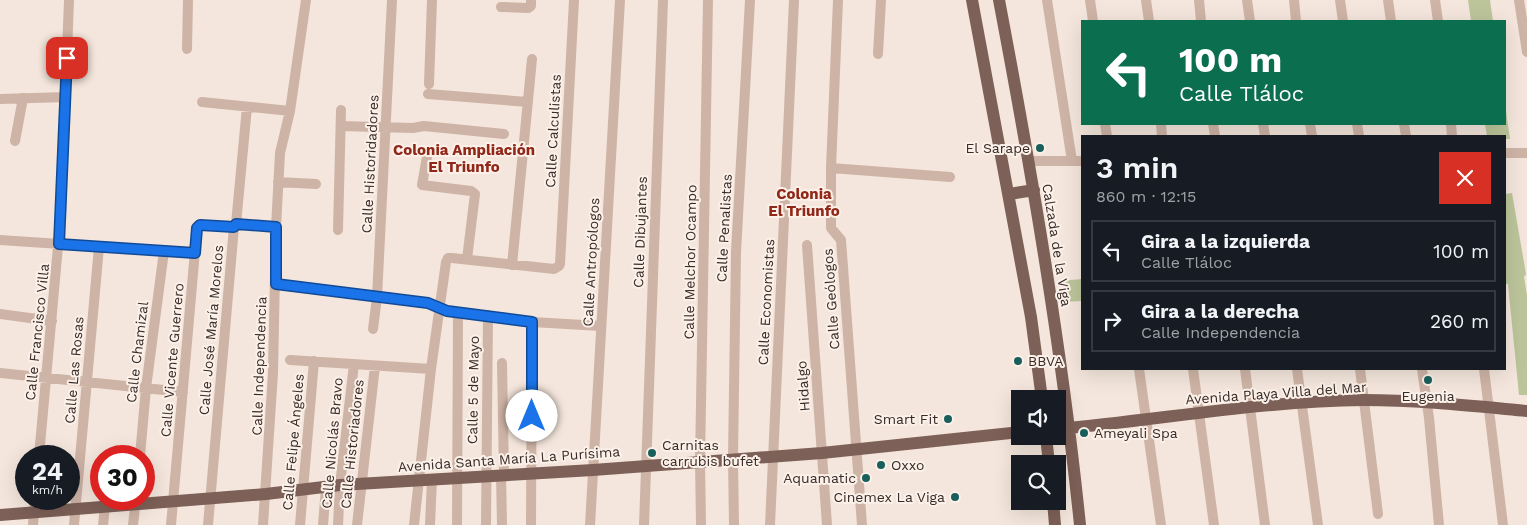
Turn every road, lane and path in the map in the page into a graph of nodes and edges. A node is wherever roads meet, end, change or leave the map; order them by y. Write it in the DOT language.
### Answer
graph roads {
  1 [pos="69,0"];
  2 [pos="188,0"];
  3 [pos="306,0"];
  4 [pos="392,0"];
  5 [pos="432,0"];
  6 [pos="531,0"];
  7 [pos="574,0"];
  8 [pos="620,0"];
  9 [pos="663,0"];
  10 [pos="708,0"];
  11 [pos="750,0"];
  12 [pos="794,0"];
  13 [pos="838,0"];
  14 [pos="881,0"];
  15 [pos="972,0"];
  16 [pos="999,0"];
  17 [pos="1047,0"];
  18 [pos="1090,0"];
  19 [pos="1146,0"];
  20 [pos="1199,0"];
  21 [pos="1247,0"];
  22 [pos="1294,0"];
  23 [pos="1340,0"];
  24 [pos="1388,0"];
  25 [pos="1436,0"];
  26 [pos="1520,0"];
  27 [pos="501,7"];
  28 [pos="1093,20"];
  29 [pos="1149,20"];
  30 [pos="1201,20"];
  31 [pos="1250,20"];
  32 [pos="1296,20"];
  33 [pos="1343,20"];
  34 [pos="1391,20"];
  35 [pos="1438,20"];
  36 [pos="187,49"];
  37 [pos="1527,52"];
  38 [pos="878,54"];
  39 [pos="532,59"];
  40 [pos="66,97"];
  41 [pos="23,98"];
  42 [pos="0,99"];
  43 [pos="202,102"];
  44 [pos="528,102"];
  45 [pos="247,107"];
  46 [pos="341,110"];
  47 [pos="290,111"];
  48 [pos="341,126"];
  49 [pos="386,127"];
  50 [pos="504,134"];
  51 [pos="15,141"];
  52 [pos="1525,152"];
  53 [pos="1506,153"];
  54 [pos="427,157"];
  55 [pos="1029,161"];
  56 [pos="1077,161"];
  57 [pos="831,168"];
  58 [pos="950,177"];
  59 [pos="278,182"];
  60 [pos="316,184"];
  61 [pos="1034,190"];
  62 [pos="1009,194"];
  63 [pos="235,225"];
  64 [pos="276,227"];
  65 [pos="338,230"];
  66 [pos="0,240"];
  67 [pos="59,244"];
  68 [pos="807,245"];
  69 [pos="99,247"];
  70 [pos="164,251"];
  71 [pos="195,253"];
  72 [pos="467,259"];
  73 [pos="512,265"];
  74 [pos="276,284"];
  75 [pos="377,297"];
  76 [pos="439,308"];
  77 [pos="458,313"];
  78 [pos="0,314"];
  79 [pos="488,315"];
  80 [pos="52,321"];
  81 [pos="532,322"];
  82 [pos="602,326"];
  83 [pos="373,329"];
  84 [pos="290,360"];
  85 [pos="314,361"];
  86 [pos="502,363"];
  87 [pos="354,364"];
  88 [pos="375,366"];
  89 [pos="431,369"];
  90 [pos="1139,370"];
  91 [pos="1192,370"];
  92 [pos="1246,370"];
  93 [pos="1297,370"];
  94 [pos="1360,370"];
  95 [pos="1422,370"];
  96 [pos="1484,370"];
  97 [pos="0,373"];
  98 [pos="46,379"];
  99 [pos="87,383"];
  100 [pos="146,388"];
  101 [pos="1041,390"];
  102 [pos="1059,390"];
  103 [pos="183,392"];
  104 [pos="1364,400"];
  105 [pos="1302,403"];
  106 [pos="1427,403"];
  107 [pos="1251,407"];
  108 [pos="1489,408"];
  109 [pos="1527,411"];
  110 [pos="1200,412"];
  111 [pos="1147,418"];
  112 [pos="1066,428"];
  113 [pos="1011,433"];
  114 [pos="1066,440"];
  115 [pos="40,445"];
  116 [pos="141,445"];
  117 [pos="856,450"];
  118 [pos="822,453"];
  119 [pos="772,456"];
  120 [pos="733,458"];
  121 [pos="700,461"];
  122 [pos="80,463"];
  123 [pos="646,465"];
  124 [pos="593,470"];
  125 [pos="531,473"];
  126 [pos="502,475"];
  127 [pos="486,476"];
  128 [pos="457,478"];
  129 [pos="432,479"];
  130 [pos="418,480"];
  131 [pos="361,484"];
  132 [pos="340,486"];
  133 [pos="326,488"];
  134 [pos="303,490"];
  135 [pos="266,494"];
  136 [pos="210,498"];
  137 [pos="155,501"];
  138 [pos="173,501"];
  139 [pos="68,510"];
  140 [pos="76,510"];
  141 [pos="105,510"];
  142 [pos="134,510"];
  143 [pos="1054,510"];
  144 [pos="1378,514"];
  145 [pos="0,515"];
  146 [pos="33,519"];
  147 [pos="74,525"];
  148 [pos="103,525"];
  149 [pos="133,525"];
  150 [pos="171,525"];
  151 [pos="208,525"];
  152 [pos="263,525"];
  153 [pos="300,525"];
  154 [pos="323,525"];
  155 [pos="338,525"];
  156 [pos="358,525"];
  157 [pos="414,525"];
  158 [pos="430,525"];
  159 [pos="457,525"];
  160 [pos="486,525"];
  161 [pos="502,525"];
  162 [pos="532,525"];
  163 [pos="590,525"];
  164 [pos="644,525"];
  165 [pos="701,525"];
  166 [pos="734,525"];
  167 [pos="770,525"];
  168 [pos="827,525"];
  169 [pos="862,525"];
  170 [pos="1055,525"];
  171 [pos="1080,525"];
  172 [pos="1161,525"];
  173 [pos="1214,525"];
  174 [pos="1265,525"];
  175 [pos="1318,525"];
  176 [pos="1439,525"];
  177 [pos="1502,525"];
  1 -- 40 [label="street, Calle Francisco Villa"];
  2 -- 36 [label="street"];
  3 -- 47 [label="street, Calle Independencia"];
  4 -- 49 [label="street, Calle Historidadores"];
  5 -- 44 [label="street"];
  6 -- 27 [label="street"];
  7 -- 73 [label="street, Calle Calculistas"];
  8 -- 82 [label="street, Calle Antropólogos"];
  9 -- 123 [label="street, Calle Dibujantes"];
  10 -- 121 [label="street, Calle Melchor Ocampo"];
  11 -- 120 [label="street, Calle Penalistas"];
  12 -- 119 [label="street, Calle Economistas"];
  13 -- 57 [label="street, Calle Geólogos"];
  14 -- 38 [label="street"];
  15 -- 62 [label="main road"];
  16 -- 55 [label="main road, Calzada de la Viga"];
  17 -- 56 [label="street"];
  18 -- 28 [label="street"];
  19 -- 29 [label="street"];
  20 -- 30 [label="street"];
  21 -- 31 [label="street"];
  22 -- 32 [label="street"];
  23 -- 33 [label="street"];
  24 -- 34 [label="street"];
  25 -- 35 [label="street"];
  26 -- 37 [label="street"];
  39 -- 44 [label="street"];
  40 -- 41 [label="street"];
  40 -- 67 [label="street, Calle Francisco Villa"];
  41 -- 42 [label="street"];
  41 -- 51 [label="street"];
  43 -- 45 [label="street"];
  44 -- 73 [label="street"];
  45 -- 47 [label="street"];
  45 -- 63 [label="street, Calle José María Morelos"];
  46 -- 48 [label="street"];
  47 -- 59 [label="street, Calle Independencia"];
  48 -- 49 [label="street"];
  48 -- 65 [label="street"];
  49 -- 50 [label="street"];
  49 -- 75 [label="street, Calle Historidadores"];
  52 -- 53 [label="street"];
  54 -- 72 [label="street"];
  55 -- 56 [label="street"];
  55 -- 61 [label="main road, Calzada de la Viga"];
  57 -- 58 [label="street"];
  57 -- 117 [label="street, Calle Geólogos"];
  59 -- 60 [label="street"];
  59 -- 64 [label="street, Calle Independencia"];
  61 -- 62 [label="main road"];
  61 -- 102 [label="main road, Calzada de la Viga"];
  62 -- 101 [label="main road"];
  63 -- 64 [label="street"];
  63 -- 71 [label="street, Calle Vicente Guerrero"];
  63 -- 136 [label="street, Calle José María Morelos"];
  64 -- 74 [label="street, Calle Independencia"];
  66 -- 67 [label="street"];
  67 -- 69 [label="street"];
  67 -- 80 [label="street, Calle Francisco Villa"];
  68 -- 118 [label="street, Hidalgo"];
  69 -- 70 [label="street"];
  69 -- 99 [label="street, Calle Las Rosas"];
  70 -- 71 [label="street"];
  70 -- 100 [label="street, Calle Chamizal"];
  71 -- 103 [label="street, Calle Vicente Guerrero"];
  72 -- 73 [label="street"];
  72 -- 76 [label="street"];
  74 -- 75 [label="street"];
  74 -- 135 [label="street, Calle Independencia"];
  75 -- 76 [label="street"];
  75 -- 83 [label="street, Calle Historidadores"];
  76 -- 77 [label="street"];
  76 -- 89 [label="street"];
  77 -- 79 [label="street"];
  77 -- 128 [label="street"];
  78 -- 80 [label="street"];
  79 -- 81 [label="street"];
  79 -- 127 [label="street, Calle 5 de Mayo"];
  80 -- 98 [label="street, Calle Francisco Villa"];
  81 -- 82 [label="street"];
  81 -- 125 [label="street"];
  82 -- 124 [label="street, Calle Antropólogos"];
  84 -- 85 [label="street"];
  85 -- 87 [label="street"];
  85 -- 134 [label="street, Calle Felipe Ángeles"];
  86 -- 126 [label="street"];
  87 -- 88 [label="street"];
  87 -- 132 [label="street, Calle Nicolás Bravo"];
  88 -- 89 [label="street"];
  88 -- 131 [label="street, Calle Historiadores"];
  89 -- 130 [label="street"];
  90 -- 111 [label="street"];
  91 -- 110 [label="street"];
  92 -- 107 [label="street"];
  93 -- 105 [label="street"];
  94 -- 104 [label="street"];
  95 -- 106 [label="street"];
  96 -- 108 [label="street"];
  97 -- 98 [label="street"];
  98 -- 99 [label="street"];
  98 -- 115 [label="street, Calle Francisco Villa"];
  99 -- 100 [label="street"];
  99 -- 122 [label="street, Calle Las Rosas"];
  100 -- 103 [label="street"];
  100 -- 116 [label="street, Calle Chamizal"];
  103 -- 138 [label="street, Calle Vicente Guerrero"];
  104 -- 105 [label="main road, Avenida Playa Villa del Mar"];
  104 -- 106 [label="main road, Avenida Playa Villa del Mar"];
  104 -- 144 [label="street"];
  105 -- 107 [label="main road, Avenida Playa Villa del Mar"];
  105 -- 175 [label="street"];
  106 -- 108 [label="main road, Avenida Playa Villa del Mar"];
  106 -- 176 [label="street"];
  107 -- 110 [label="main road, Avenida Playa Villa del Mar"];
  107 -- 174 [label="street"];
  108 -- 109 [label="main road, Avenida Playa Villa del Mar"];
  108 -- 177 [label="street"];
  110 -- 111 [label="main road, Avenida Playa Villa del Mar"];
  110 -- 173 [label="street"];
  111 -- 112 [label="main road, Avenida Playa Villa del Mar"];
  111 -- 172 [label="street"];
  113 -- 117 [label="main road, Avenida Santa María La Purísima"];
  114 -- 171 [label="main road, Calzada de la Viga"];
  117 -- 118 [label="main road, Avenida Santa María La Purísima"];
  117 -- 169 [label="street, Calle Geólogos"];
  118 -- 119 [label="main road, Avenida Santa María La Purísima"];
  118 -- 168 [label="street, Hidalgo"];
  119 -- 120 [label="main road, Avenida Santa María La Purísima"];
  119 -- 167 [label="street, Calle Economistas"];
  120 -- 121 [label="main road, Avenida Santa María La Purísima"];
  120 -- 166 [label="street, Calle Penalistas"];
  121 -- 123 [label="main road, Avenida Santa María La Purísima"];
  121 -- 165 [label="street, Calle Melchor Ocampo"];
  123 -- 124 [label="main road, Avenida Santa María La Purísima"];
  123 -- 164 [label="street, Calle Dibujantes"];
  124 -- 125 [label="main road, Avenida Santa María La Purísima"];
  124 -- 163 [label="street, Calle Antropólogos"];
  125 -- 126 [label="main road, Avenida Santa María La Purísima"];
  125 -- 162 [label="street"];
  126 -- 127 [label="main road, Avenida Santa María La Purísima"];
  126 -- 161 [label="street"];
  127 -- 128 [label="main road, Avenida Santa María La Purísima"];
  127 -- 160 [label="street, Calle 5 de Mayo"];
  128 -- 129 [label="main road, Avenida Santa María La Purísima"];
  128 -- 159 [label="street"];
  129 -- 130 [label="main road, Avenida Santa María La Purísima"];
  129 -- 158 [label="street"];
  130 -- 131 [label="main road, Avenida Santa María La Purísima"];
  130 -- 157 [label="street"];
  131 -- 132 [label="main road, Avenida Santa María La Purísima"];
  131 -- 156 [label="street, Calle Historiadores"];
  132 -- 133 [label="main road, Avenida Santa María La Purísima"];
  132 -- 155 [label="street, Calle Nicolás Bravo"];
  133 -- 134 [label="main road, Avenida Santa María La Purísima"];
  133 -- 154 [label="street"];
  134 -- 135 [label="main road, Avenida Santa María La Purísima"];
  134 -- 153 [label="street, Calle Felipe Ángeles"];
  135 -- 136 [label="main road, Avenida Santa María La Purísima"];
  135 -- 152 [label="street, Calle Independencia"];
  136 -- 138 [label="main road, Avenida Santa María La Purísima"];
  136 -- 151 [label="street, Calle José María Morelos"];
  137 -- 138 [label="main road, Avenida Santa María La Purísima"];
  138 -- 150 [label="street, Calle Vicente Guerrero"];
  139 -- 146 [label="main road, Avenida Santa María La Purísima"];
  140 -- 147 [label="street, Calle Las Rosas"];
  141 -- 148 [label="street"];
  142 -- 149 [label="street"];
  143 -- 170 [label="main road"];
  145 -- 146 [label="main road, Avenida Santa María La Purísima"];
}
